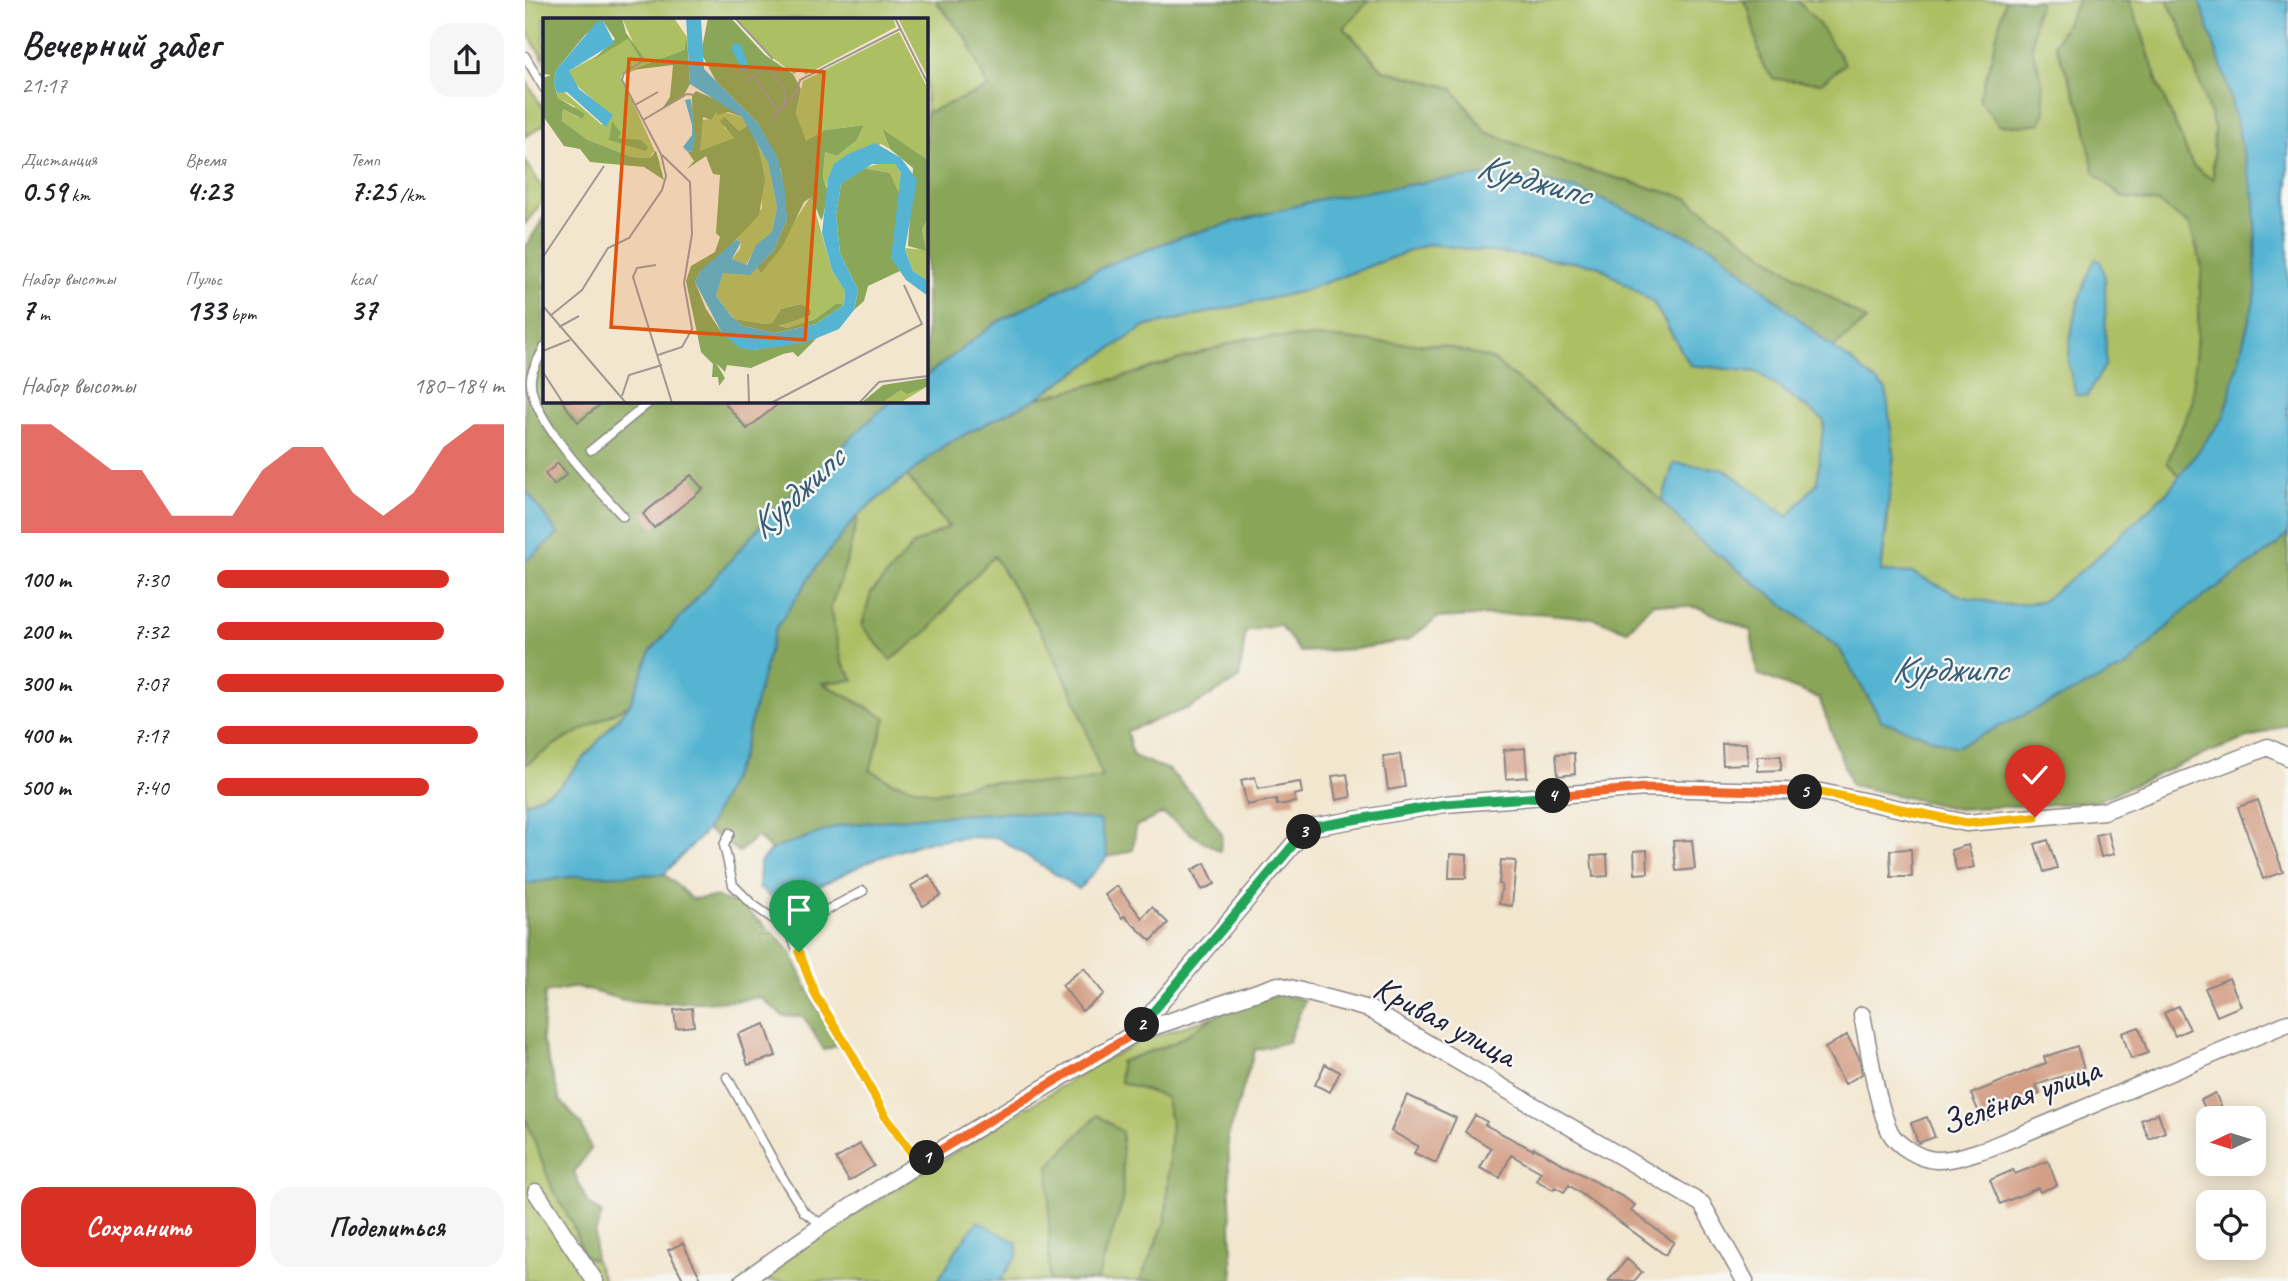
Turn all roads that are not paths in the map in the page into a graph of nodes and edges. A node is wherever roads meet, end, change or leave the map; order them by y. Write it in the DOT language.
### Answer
graph roads {
  1 [pos="525,56"];
  2 [pos="543,86"];
  3 [pos="543,350"];
  4 [pos="640,404"];
  5 [pos="591,450"];
  6 [pos="623,516"];
  7 [pos="2288,757"];
  8 [pos="730,833"];
  9 [pos="863,891"];
  10 [pos="789,930"];
  11 [pos="1862,1015"];
  12 [pos="2288,1023"];
  13 [pos="1135,1033"];
  14 [pos="727,1077"];
  15 [pos="919,1163"];
  16 [pos="536,1192"];
  17 [pos="823,1225"];
  18 [pos="594,1281"];
  19 [pos="743,1281"];
  20 [pos="1745,1281"];
  1 -- 2 [label="lane"];
  3 -- 6 [label="lane"];
  4 -- 5 [label="lane"];
  7 -- 13 [label="street"];
  8 -- 10 [label="lane"];
  9 -- 10 [label="lane"];
  10 -- 15 [label="lane"];
  11 -- 12 [label="street, Зелёная улица"];
  13 -- 15 [label="street, Кривая улица"];
  13 -- 20 [label="street, Кривая улица"];
  14 -- 17 [label="lane"];
  15 -- 17 [label="street, Кривая улица"];
  16 -- 18 [label="street"];
  17 -- 19 [label="street, Кривая улица"];
}
